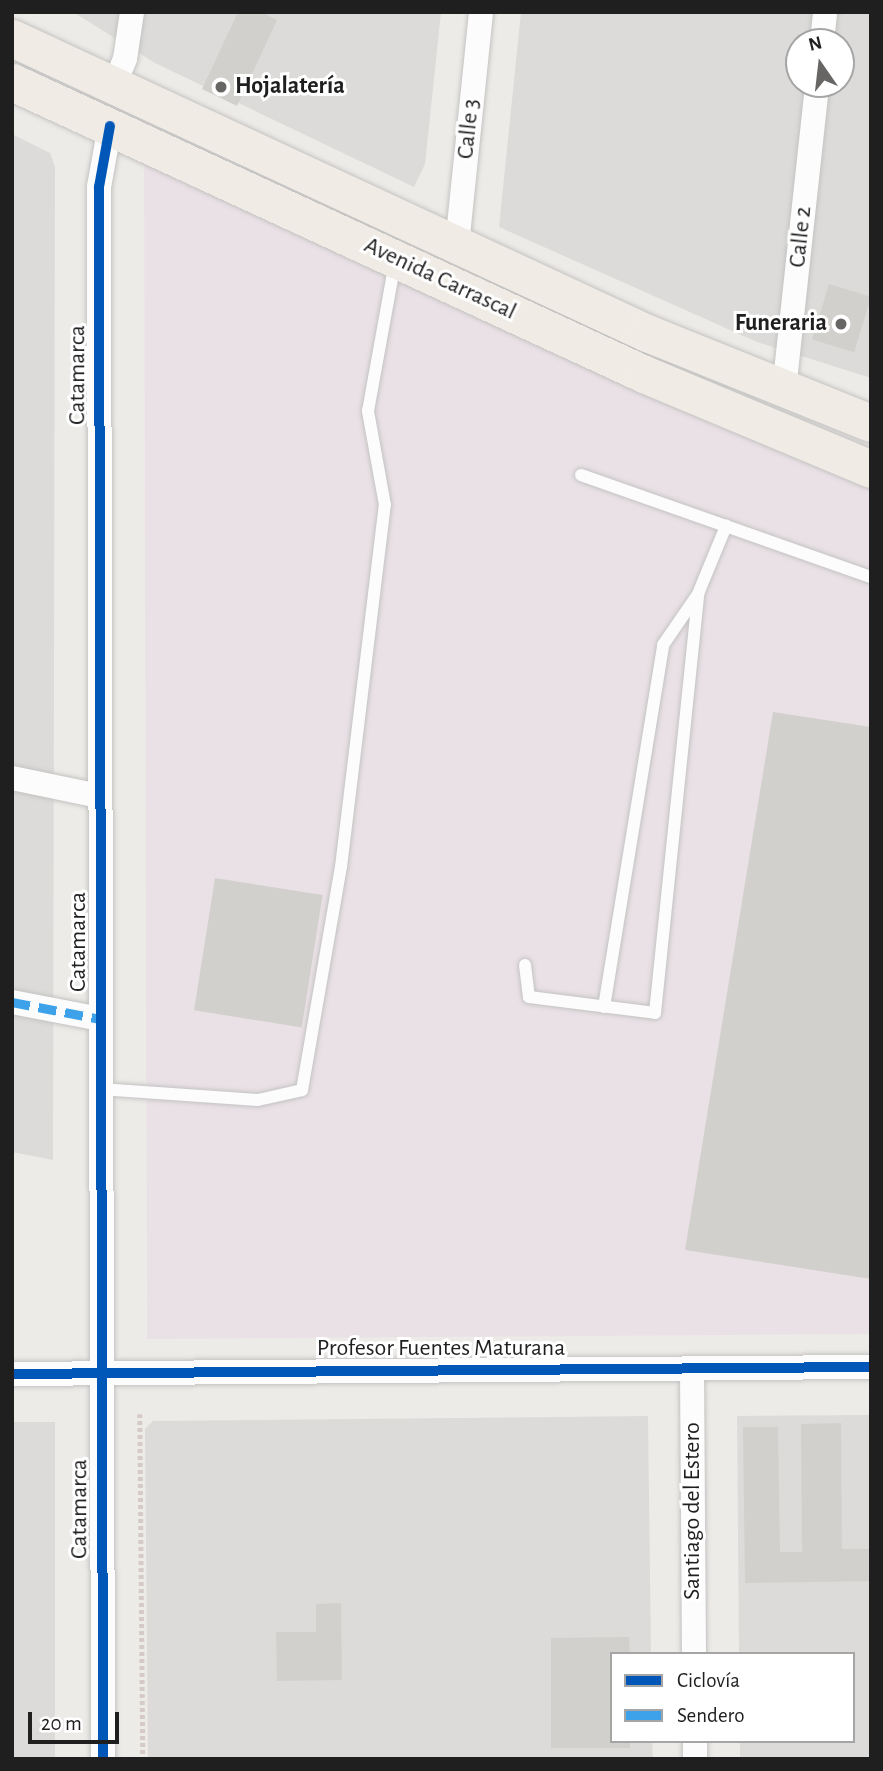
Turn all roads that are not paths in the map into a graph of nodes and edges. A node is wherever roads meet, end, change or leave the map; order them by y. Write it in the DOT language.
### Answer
graph roads {
  1 [pos="131,12"];
  2 [pos="481,12"];
  3 [pos="12,38"];
  4 [pos="12,82"];
  5 [pos="114,86"];
  6 [pos="815,98"];
  7 [pos="110,126"];
  8 [pos="457,245"];
  9 [pos="396,258"];
  10 [pos="784,390"];
  11 [pos="871,424"];
  12 [pos="871,469"];
  13 [pos="581,475"];
  14 [pos="726,526"];
  15 [pos="871,576"];
  16 [pos="698,594"];
  17 [pos="12,778"];
  18 [pos="99,796"];
  19 [pos="526,965"];
  20 [pos="12,1002"];
  21 [pos="604,1007"];
  22 [pos="100,1019"];
  23 [pos="100,1089"];
  24 [pos="871,1367"];
  25 [pos="692,1368"];
  26 [pos="100,1373"];
  27 [pos="12,1374"];
  28 [pos="694,1652"];
  29 [pos="103,1759"];
  1 -- 5 [label="street"];
  2 -- 8 [label="street, Calle 3"];
  3 -- 5 [label="main road, Avenida Carrascal"];
  4 -- 7 [label="main road, Avenida Carrascal"];
  5 -- 8 [label="main road, Avenida Carrascal"];
  6 -- 10 [label="street, Calle 2"];
  7 -- 9 [label="main road, Avenida Carrascal"];
  7 -- 18 [label="street, Catamarca"];
  8 -- 10 [label="main road, Avenida Carrascal"];
  9 -- 12 [label="main road, Avenida Carrascal"];
  9 -- 23 [label="lane"];
  10 -- 11 [label="main road, Avenida Carrascal"];
  13 -- 14 [label="lane"];
  14 -- 15 [label="lane"];
  14 -- 16 [label="lane"];
  16 -- 21 [label="lane"];
  16 -- 21 [label="lane"];
  17 -- 18 [label="street"];
  18 -- 22 [label="street, Catamarca"];
  19 -- 21 [label="lane"];
  20 -- 22 [label="street"];
  22 -- 23 [label="street, Catamarca"];
  23 -- 26 [label="street, Catamarca"];
  24 -- 25 [label="street, Profesor Fuentes Maturana"];
  25 -- 26 [label="street, Profesor Fuentes Maturana"];
  25 -- 28 [label="street, Santiago del Estero"];
  26 -- 27 [label="street, Profesor Fuentes Maturana"];
  26 -- 29 [label="street, Catamarca"];
}
